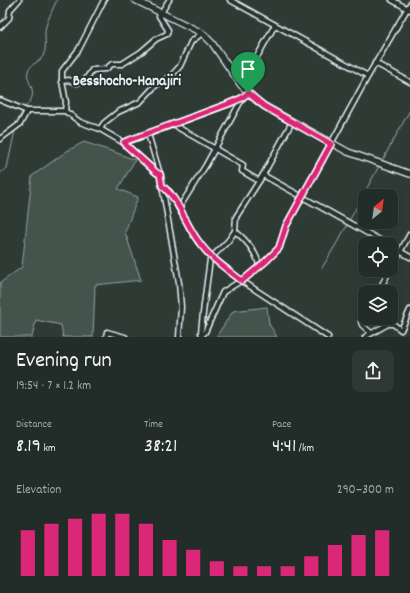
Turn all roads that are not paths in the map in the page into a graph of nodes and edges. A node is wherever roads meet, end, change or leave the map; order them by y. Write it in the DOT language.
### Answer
graph roads {
  1 [pos="19,0"];
  2 [pos="104,0"];
  3 [pos="135,0"];
  4 [pos="169,0"];
  5 [pos="230,0"];
  6 [pos="392,0"];
  7 [pos="409,7"];
  8 [pos="161,13"];
  9 [pos="275,25"];
  10 [pos="0,27"];
  11 [pos="202,33"];
  12 [pos="375,63"];
  13 [pos="368,76"];
  14 [pos="62,81"];
  15 [pos="410,82"];
  16 [pos="241,85"];
  17 [pos="248,93"];
  18 [pos="242,98"];
  19 [pos="0,100"];
  20 [pos="27,111"];
  21 [pos="65,111"];
  22 [pos="292,122"];
  23 [pos="175,124"];
  24 [pos="100,129"];
  25 [pos="148,134"];
  26 [pos="0,139"];
  27 [pos="124,142"];
  28 [pos="331,144"];
  29 [pos="215,149"];
  30 [pos="160,174"];
  31 [pos="410,174"];
  32 [pos="263,175"];
  33 [pos="259,181"];
  34 [pos="162,186"];
  35 [pos="301,197"];
  36 [pos="179,208"];
  37 [pos="235,231"];
  38 [pos="410,234"];
  39 [pos="374,237"];
  40 [pos="400,251"];
  41 [pos="398,255"];
  42 [pos="211,257"];
  43 [pos="410,257"];
  44 [pos="259,266"];
  45 [pos="242,281"];
  46 [pos="410,310"];
  47 [pos="362,325"];
  48 [pos="371,334"];
  49 [pos="202,336"];
  50 [pos="106,337"];
  51 [pos="125,337"];
  52 [pos="179,337"];
  53 [pos="328,337"];
  54 [pos="365,337"];
  1 -- 10 [label="street"];
  2 -- 14 [label="street"];
  3 -- 8 [label="main road"];
  4 -- 8 [label="street"];
  5 -- 9 [label="street"];
  6 -- 7 [label="street"];
  7 -- 12 [label="street"];
  8 -- 11 [label="main road"];
  8 -- 14 [label="street"];
  9 -- 13 [label="street"];
  9 -- 16 [label="street"];
  11 -- 16 [label="main road"];
  11 -- 24 [label="street"];
  12 -- 13 [label="street"];
  12 -- 15 [label="street"];
  13 -- 28 [label="street"];
  14 -- 21 [label="street"];
  16 -- 17 [label="main road"];
  17 -- 18 [label="street"];
  17 -- 22 [label="main road"];
  18 -- 23 [label="street"];
  18 -- 29 [label="street"];
  19 -- 20 [label="street"];
  20 -- 21 [label="street"];
  20 -- 26 [label="street"];
  21 -- 24 [label="street"];
  22 -- 28 [label="main road"];
  22 -- 32 [label="street"];
  23 -- 25 [label="street"];
  23 -- 29 [label="street"];
  24 -- 27 [label="street"];
  25 -- 27 [label="street"];
  25 -- 30 [label="street"];
  27 -- 30 [label="street"];
  28 -- 31 [label="main road"];
  28 -- 35 [label="street"];
  29 -- 33 [label="street"];
  29 -- 36 [label="street"];
  30 -- 34 [label="street"];
  32 -- 33 [label="street"];
  32 -- 35 [label="street"];
  33 -- 37 [label="street"];
  34 -- 36 [label="street"];
  34 -- 52 [label="street"];
  35 -- 39 [label="street"];
  35 -- 44 [label="street"];
  36 -- 42 [label="street"];
  37 -- 42 [label="street"];
  37 -- 44 [label="street"];
  38 -- 40 [label="street"];
  40 -- 41 [label="street"];
  40 -- 43 [label="street"];
  42 -- 45 [label="street"];
  42 -- 49 [label="street"];
  44 -- 45 [label="street"];
  45 -- 49 [label="street"];
  45 -- 53 [label="street"];
  46 -- 48 [label="street"];
  47 -- 48 [label="street"];
  48 -- 54 [label="street"];
  50 -- 51 [label="street"];
}
